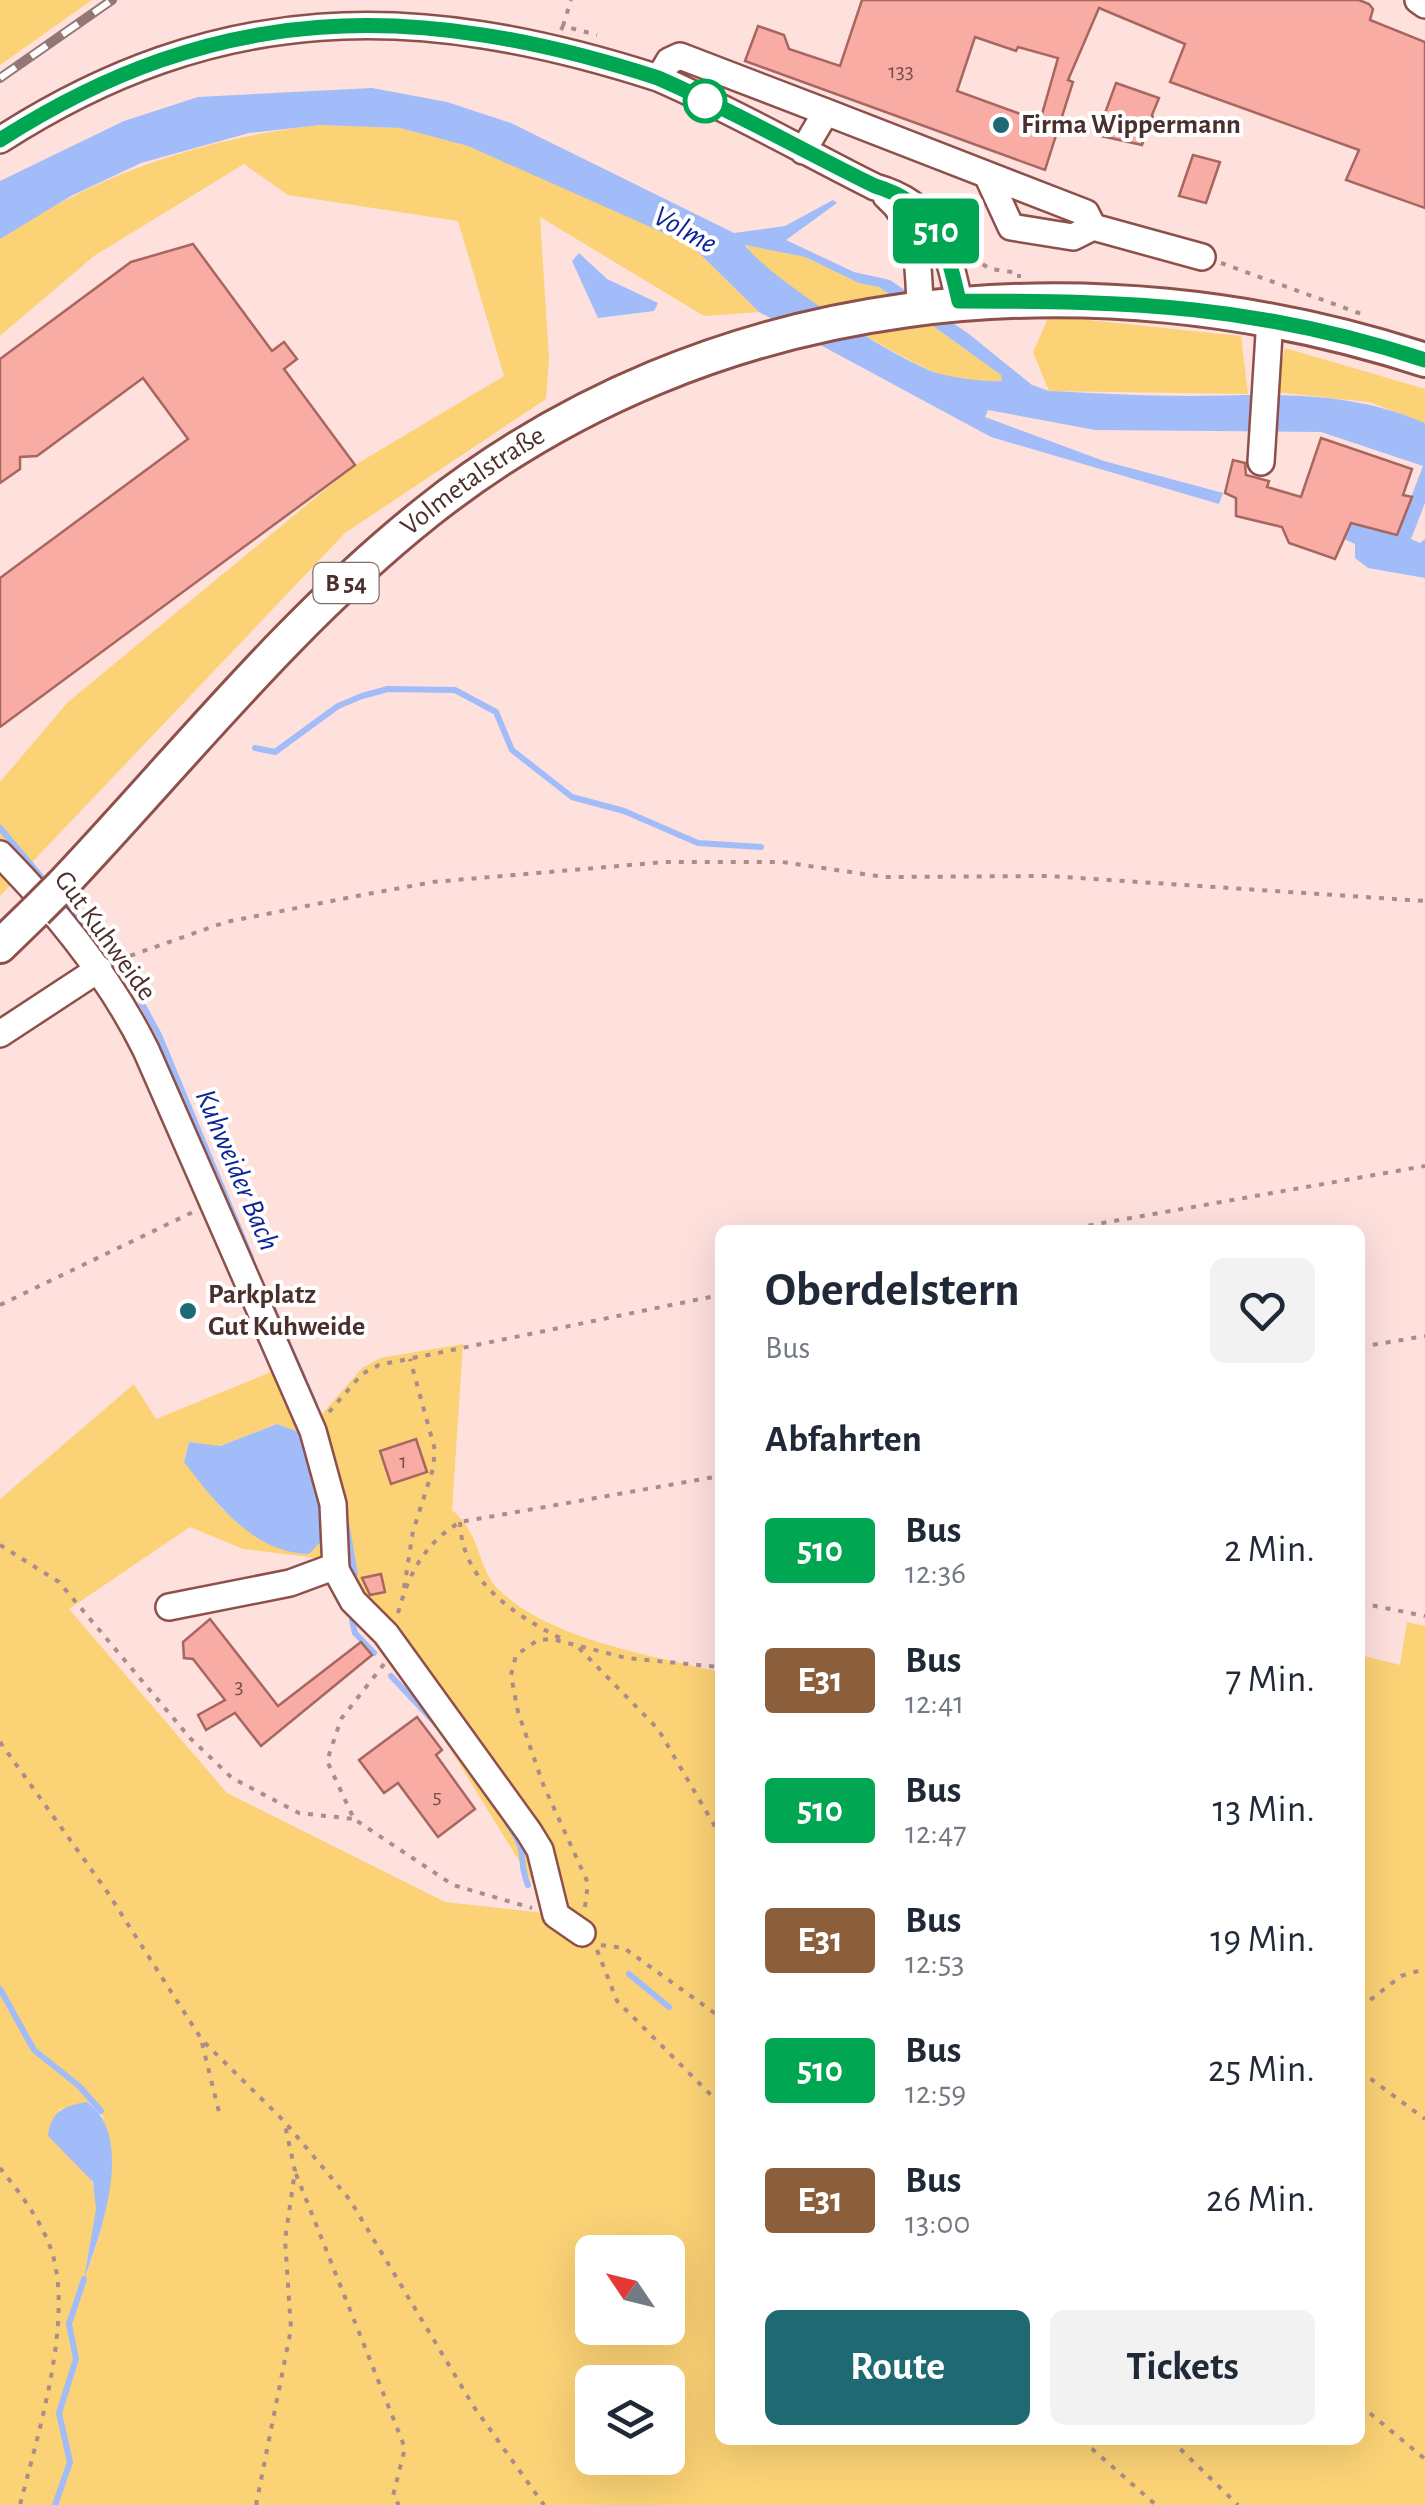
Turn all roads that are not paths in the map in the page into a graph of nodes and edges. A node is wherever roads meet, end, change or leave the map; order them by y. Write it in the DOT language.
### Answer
graph roads {
  1 [pos="1418,0"];
  2 [pos="1425,4"];
  3 [pos="367,5"];
  4 [pos="422,6"];
  5 [pos="659,78"];
  6 [pos="826,112"];
  7 [pos="0,140"];
  8 [pos="803,151"];
  9 [pos="987,175"];
  10 [pos="875,186"];
  11 [pos="1093,226"];
  12 [pos="1202,257"];
  13 [pos="959,301"];
  14 [pos="920,305"];
  15 [pos="1268,331"];
  16 [pos="1425,360"];
  17 [pos="1262,450"];
  18 [pos="0,854"];
  19 [pos="0,946"];
  20 [pos="98,968"];
  21 [pos="0,1034"];
  22 [pos="336,1566"];
  23 [pos="169,1606"];
  24 [pos="582,1933"];
  1 -- 2 [label="street"];
  3 -- 4 [label="street"];
  3 -- 7 [label="street"];
  4 -- 5 [label="street"];
  5 -- 6 [label="street"];
  5 -- 8 [label="street"];
  6 -- 8 [label="street"];
  6 -- 9 [label="street"];
  8 -- 10 [label="street"];
  9 -- 11 [label="street"];
  9 -- 11 [label="street"];
  10 -- 13 [label="street"];
  10 -- 14 [label="street"];
  11 -- 12 [label="street"];
  13 -- 14 [label="main road, B 54"];
  13 -- 15 [label="main road, B 54"];
  14 -- 19 [label="main road, Volmetalstraße / B 54, bridge"];
  15 -- 16 [label="main road, B 54"];
  15 -- 17 [label="street"];
  18 -- 20 [label="street, Gut Kuhweide"];
  20 -- 21 [label="street"];
  20 -- 22 [label="street, Gut Kuhweide"];
  22 -- 23 [label="street"];
  22 -- 24 [label="street"];
}
